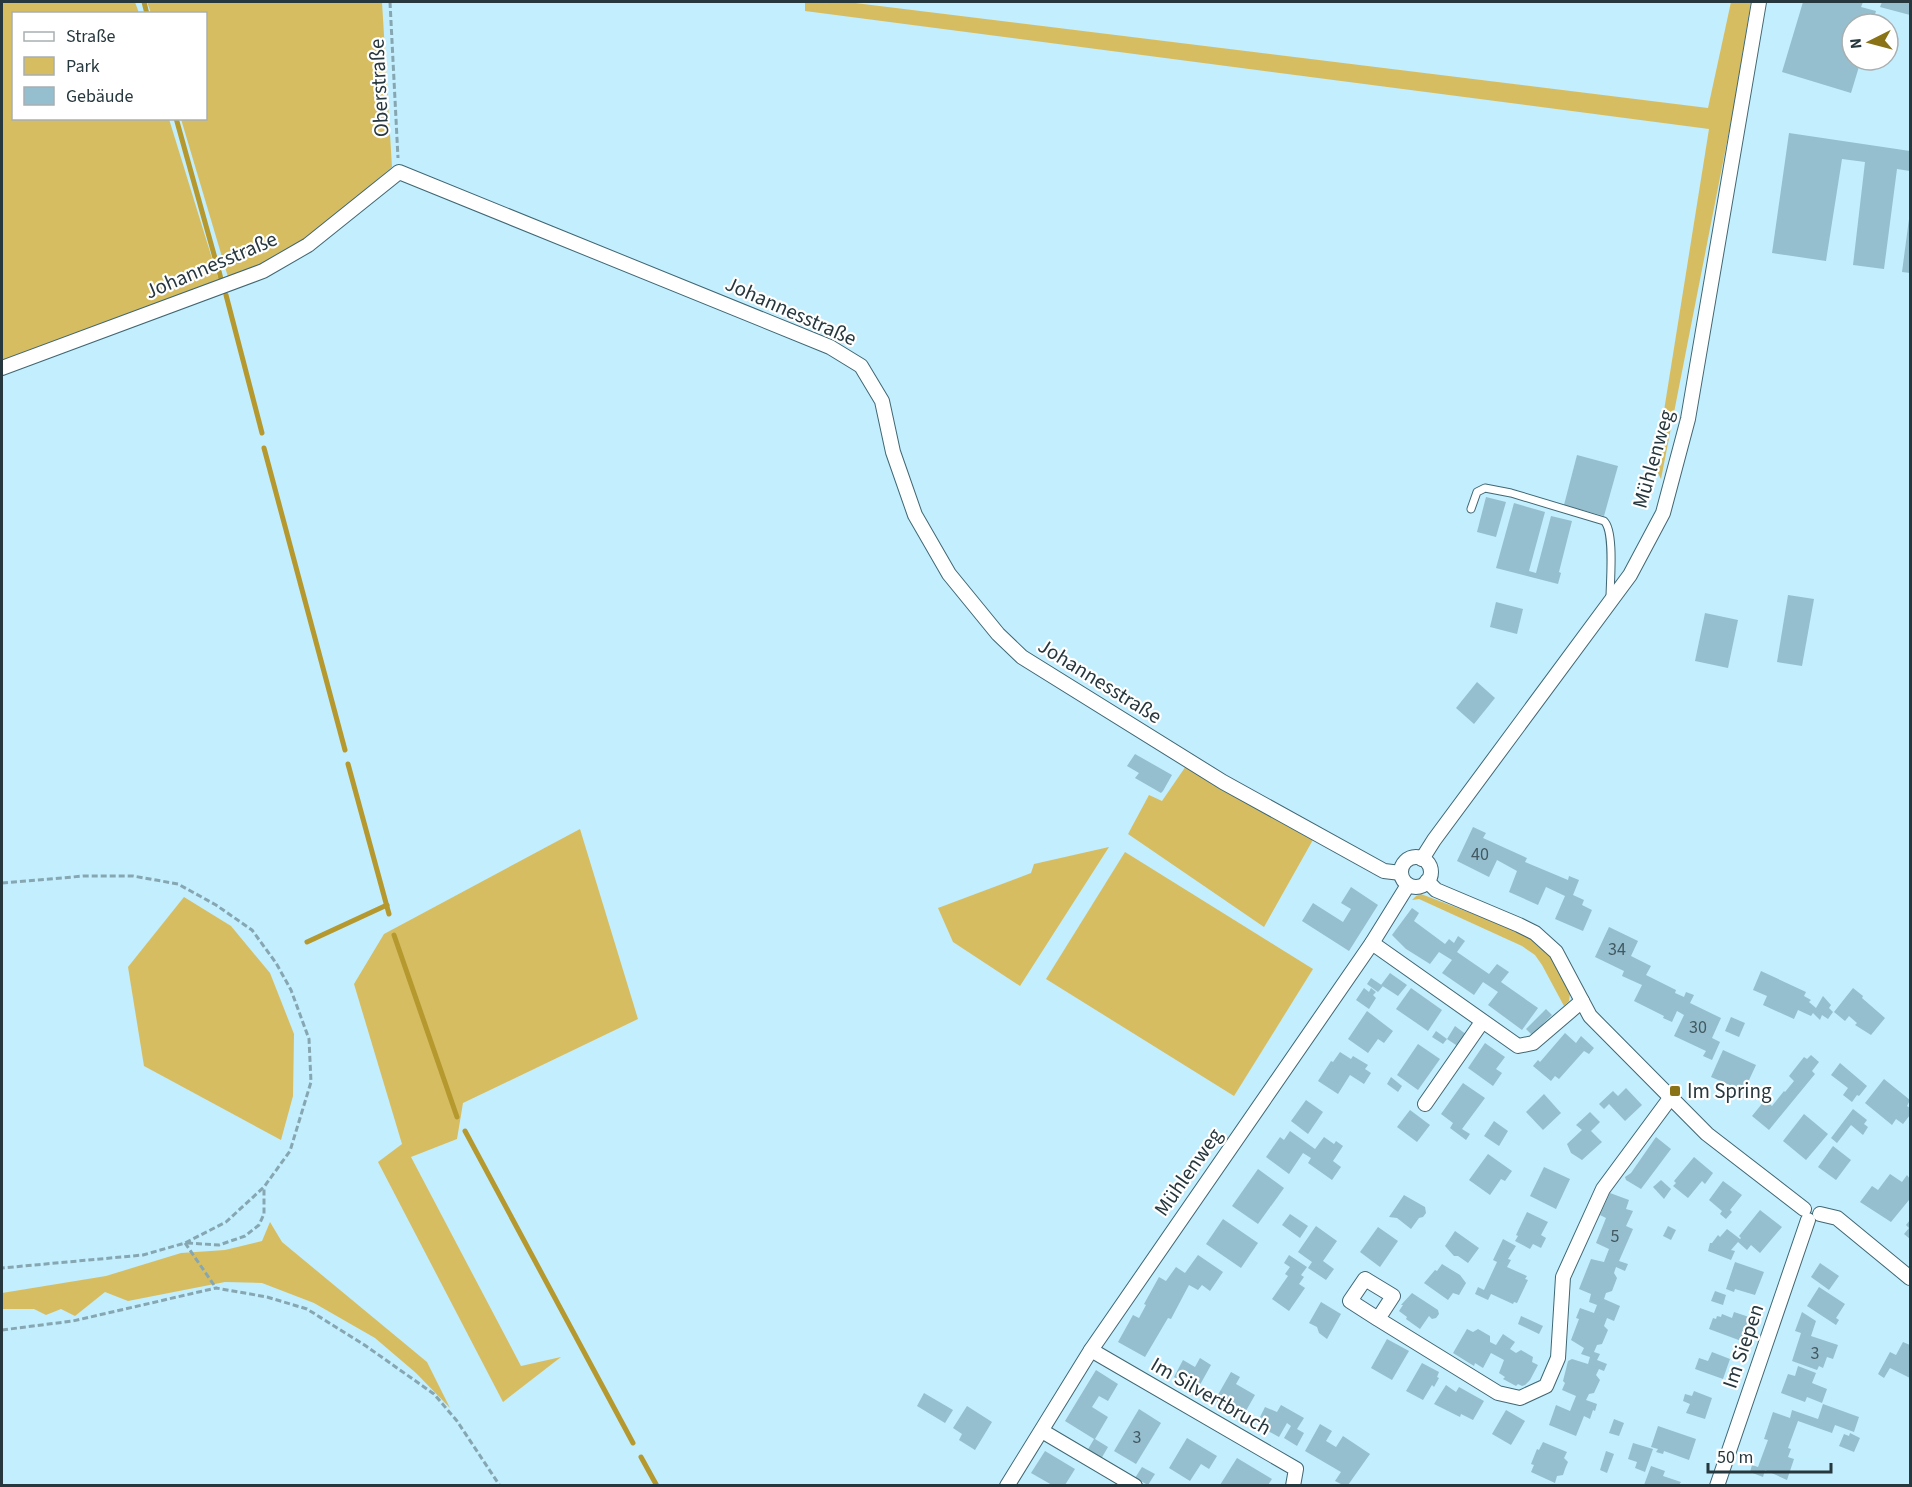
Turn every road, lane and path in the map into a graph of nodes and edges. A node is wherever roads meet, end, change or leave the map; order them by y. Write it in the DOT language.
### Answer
graph roads {
  1 [pos="390,2"];
  2 [pos="1759,2"];
  3 [pos="399,172"];
  4 [pos="2,368"];
  5 [pos="1471,509"];
  6 [pos="1610,601"];
  7 [pos="1422,859"];
  8 [pos="1405,879"];
  9 [pos="1427,881"];
  10 [pos="2,883"];
  11 [pos="1372,942"];
  12 [pos="1582,1001"];
  13 [pos="1482,1022"];
  14 [pos="1671,1097"];
  15 [pos="1425,1104"];
  16 [pos="264,1187"];
  17 [pos="1811,1214"];
  18 [pos="185,1243"];
  19 [pos="2,1268"];
  20 [pos="1911,1278"];
  21 [pos="216,1288"];
  22 [pos="1378,1319"];
  23 [pos="2,1330"];
  24 [pos="1091,1350"];
  25 [pos="1042,1431"];
  26 [pos="500,1485"];
  27 [pos="1007,1485"];
  28 [pos="1135,1485"];
  29 [pos="1293,1485"];
  30 [pos="1717,1485"];
  1 -- 3 [label="path, Oberstraße"];
  2 -- 6 [label="street, Mühlenweg"];
  3 -- 4 [label="street, Johannesstraße"];
  3 -- 8 [label="street, Johannesstraße"];
  5 -- 6 [label="lane"];
  6 -- 7 [label="street, Mühlenweg"];
  7 -- 8 [label="street, Mühlenweg"];
  7 -- 9 [label="street"];
  8 -- 9 [label="street"];
  8 -- 11 [label="street, Mühlenweg"];
  9 -- 12 [label="street"];
  10 -- 16 [label="path"];
  11 -- 13 [label="street"];
  11 -- 24 [label="street, Mühlenweg"];
  12 -- 13 [label="street"];
  12 -- 14 [label="street"];
  13 -- 15 [label="street"];
  14 -- 17 [label="street"];
  14 -- 22 [label="street"];
  16 -- 18 [label="path"];
  16 -- 18 [label="path"];
  17 -- 20 [label="street"];
  17 -- 30 [label="street, Im Siepen"];
  18 -- 19 [label="path"];
  18 -- 21 [label="path"];
  21 -- 23 [label="path"];
  21 -- 26 [label="path"];
  24 -- 25 [label="street, Mühlenweg"];
  24 -- 29 [label="street, Im Silvertbruch"];
  25 -- 27 [label="street, Mühlenweg"];
  25 -- 28 [label="street"];
}
